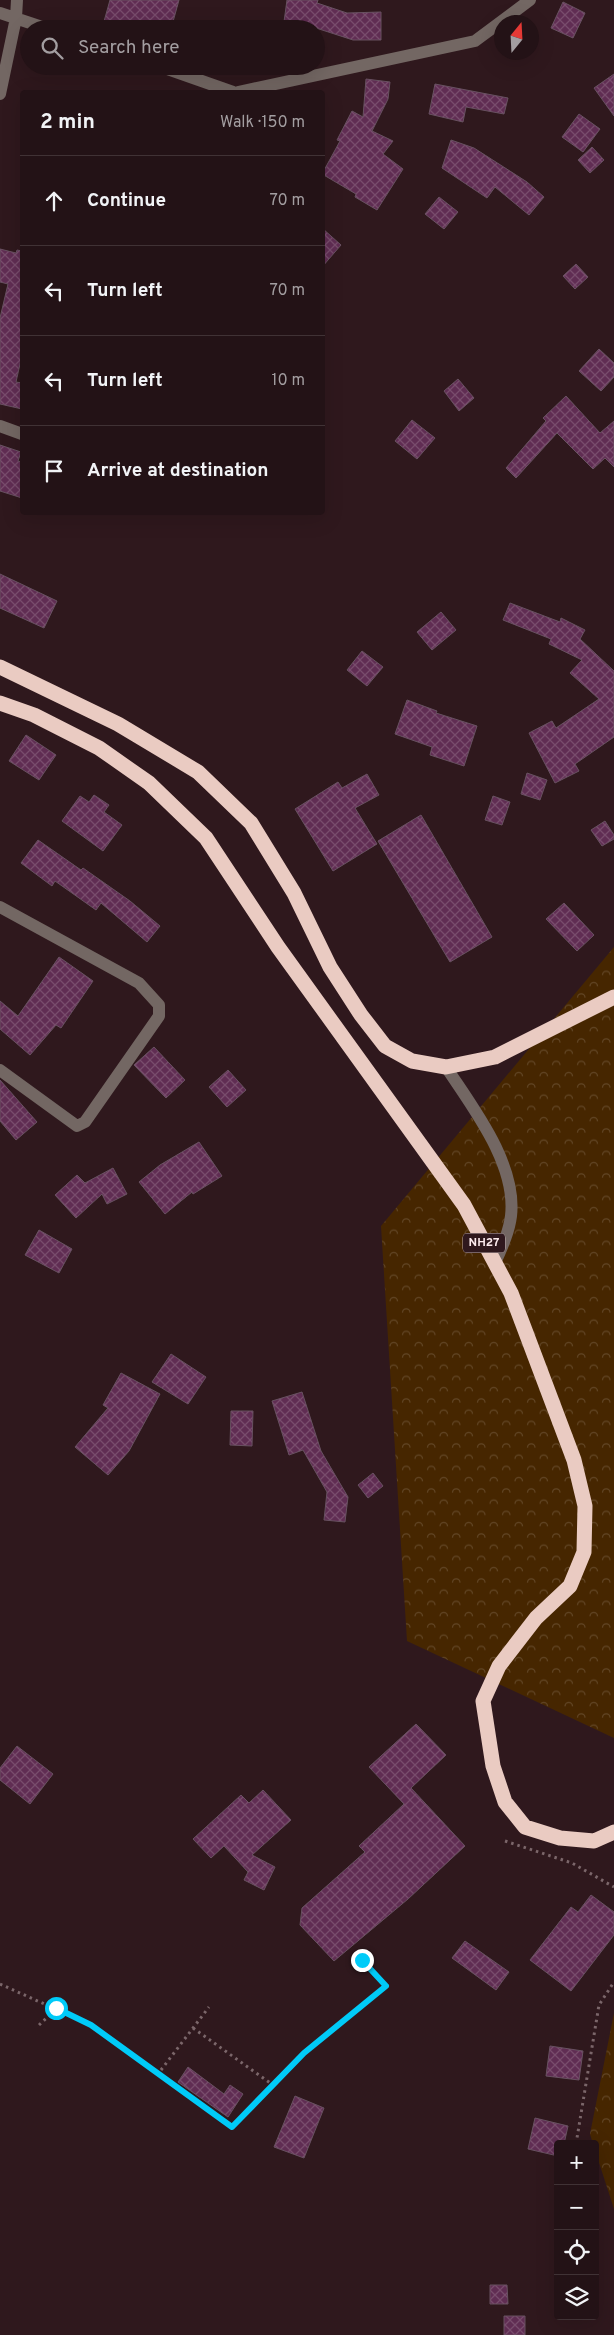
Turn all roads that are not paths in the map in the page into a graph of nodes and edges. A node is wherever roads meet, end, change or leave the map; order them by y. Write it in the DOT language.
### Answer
graph roads {
  1 [pos="17,0"];
  2 [pos="530,0"];
  3 [pos="0,13"];
  4 [pos="16,18"];
  5 [pos="22,20"];
  6 [pos="325,74"];
  7 [pos="185,75"];
  8 [pos="319,75"];
  9 [pos="227,90"];
  10 [pos="247,90"];
  11 [pos="0,94"];
  12 [pos="0,426"];
  13 [pos="20,433"];
  14 [pos="0,667"];
  15 [pos="0,703"];
  16 [pos="0,907"];
  17 [pos="614,997"];
  18 [pos="446,1067"];
  19 [pos="0,1070"];
  20 [pos="495,1263"];
  21 [pos="614,1832"];
  1 -- 4 [label="street"];
  2 -- 6 [label="street"];
  3 -- 4 [label="street"];
  4 -- 5 [label="street"];
  4 -- 11 [label="street"];
  7 -- 9 [label="street"];
  8 -- 10 [label="street"];
  12 -- 13 [label="street"];
  14 -- 18 [label="highway"];
  15 -- 20 [label="highway, NH27"];
  16 -- 19 [label="street"];
  17 -- 18 [label="highway"];
  18 -- 20 [label="street"];
  20 -- 21 [label="highway, NH27"];
}
